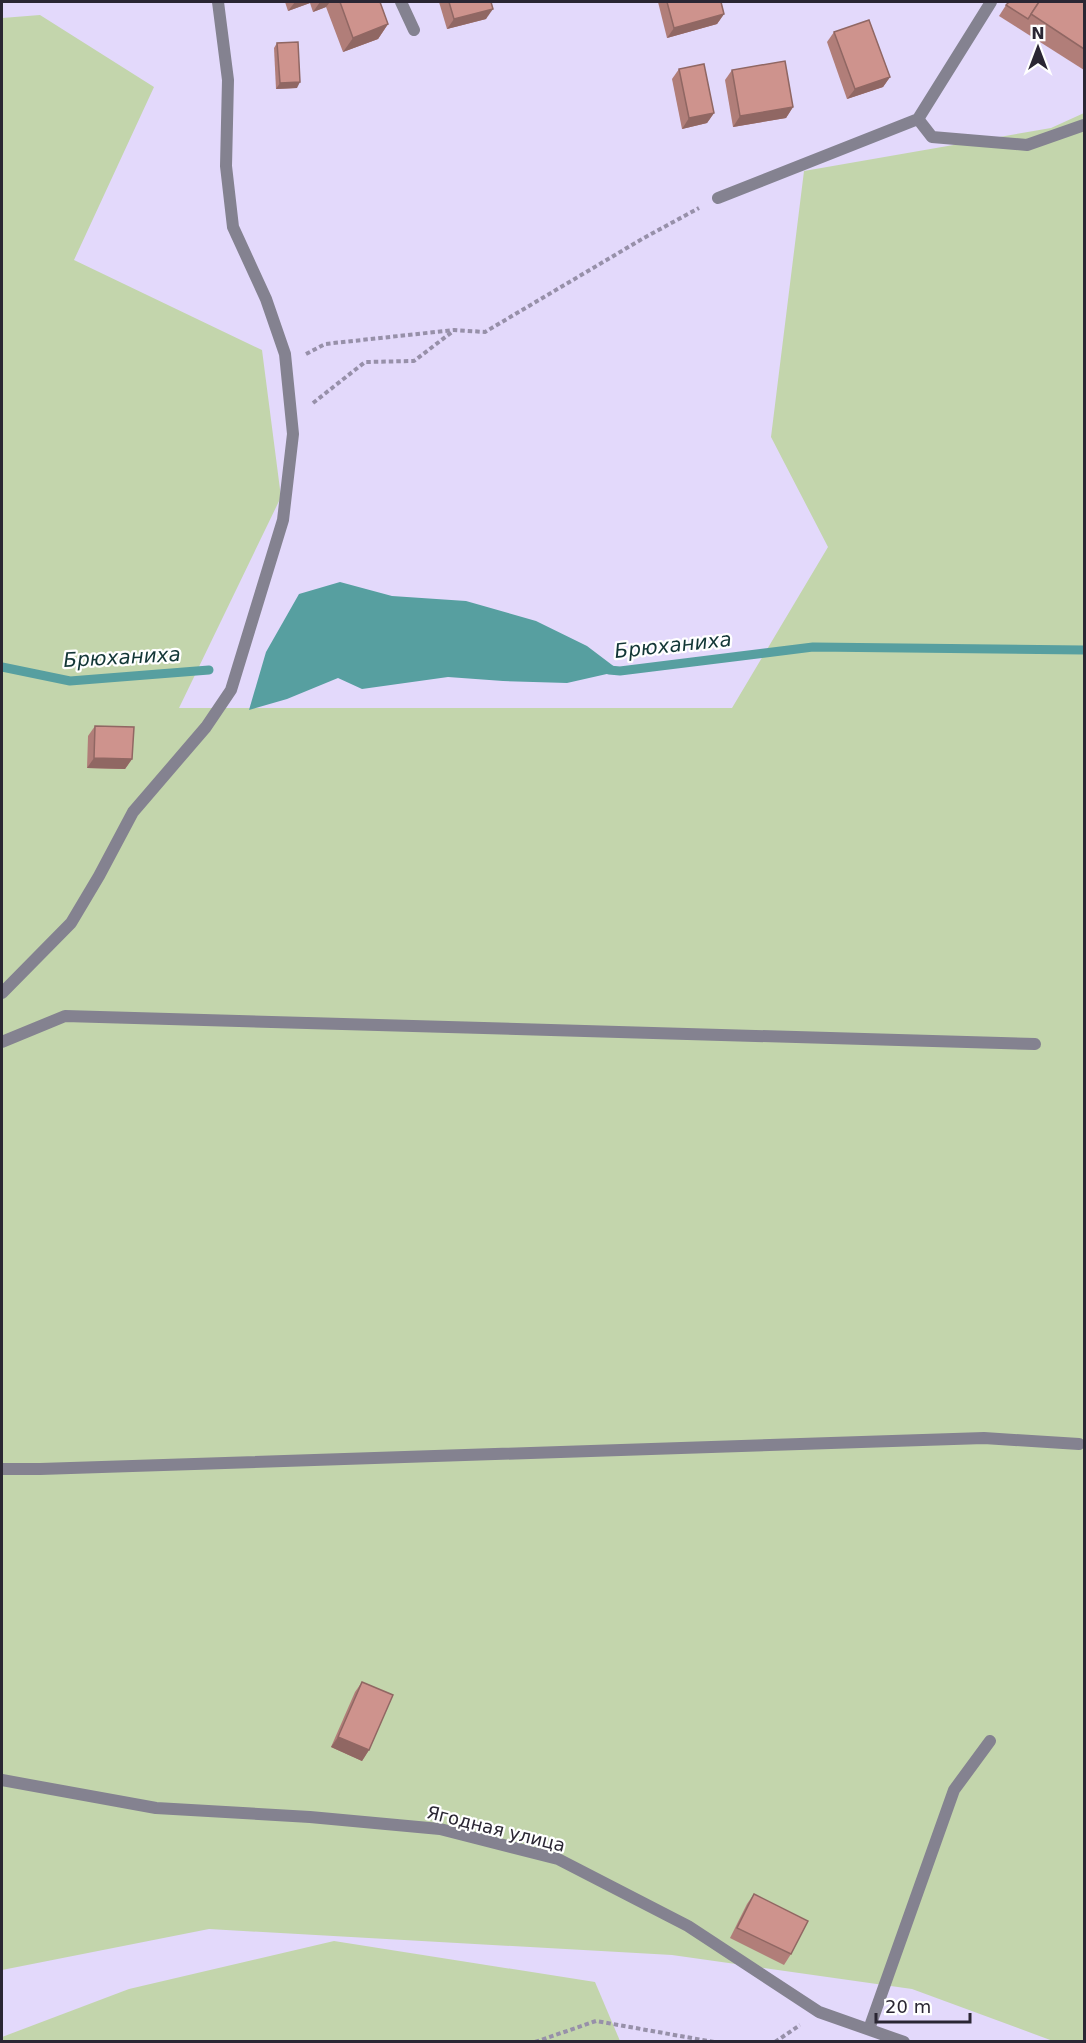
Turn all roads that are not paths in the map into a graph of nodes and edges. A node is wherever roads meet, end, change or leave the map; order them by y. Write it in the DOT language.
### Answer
graph roads {
  1 [pos="218,2"];
  2 [pos="401,2"];
  3 [pos="991,2"];
  4 [pos="414,30"];
  5 [pos="918,119"];
  6 [pos="1084,125"];
  7 [pos="718,198"];
  8 [pos="2,993"];
  9 [pos="2,1042"];
  10 [pos="1035,1044"];
  11 [pos="1079,1444"];
  12 [pos="2,1469"];
  13 [pos="990,1741"];
  14 [pos="2,1780"];
  15 [pos="869,2029"];
  16 [pos="904,2042"];
  1 -- 8 [label="street"];
  2 -- 4 [label="street"];
  3 -- 5 [label="street"];
  5 -- 6 [label="street"];
  5 -- 7 [label="street"];
  9 -- 10 [label="street"];
  11 -- 12 [label="street"];
  13 -- 15 [label="street"];
  14 -- 15 [label="street, Ягодная улица"];
  15 -- 16 [label="street, Ягодная улица"];
}
